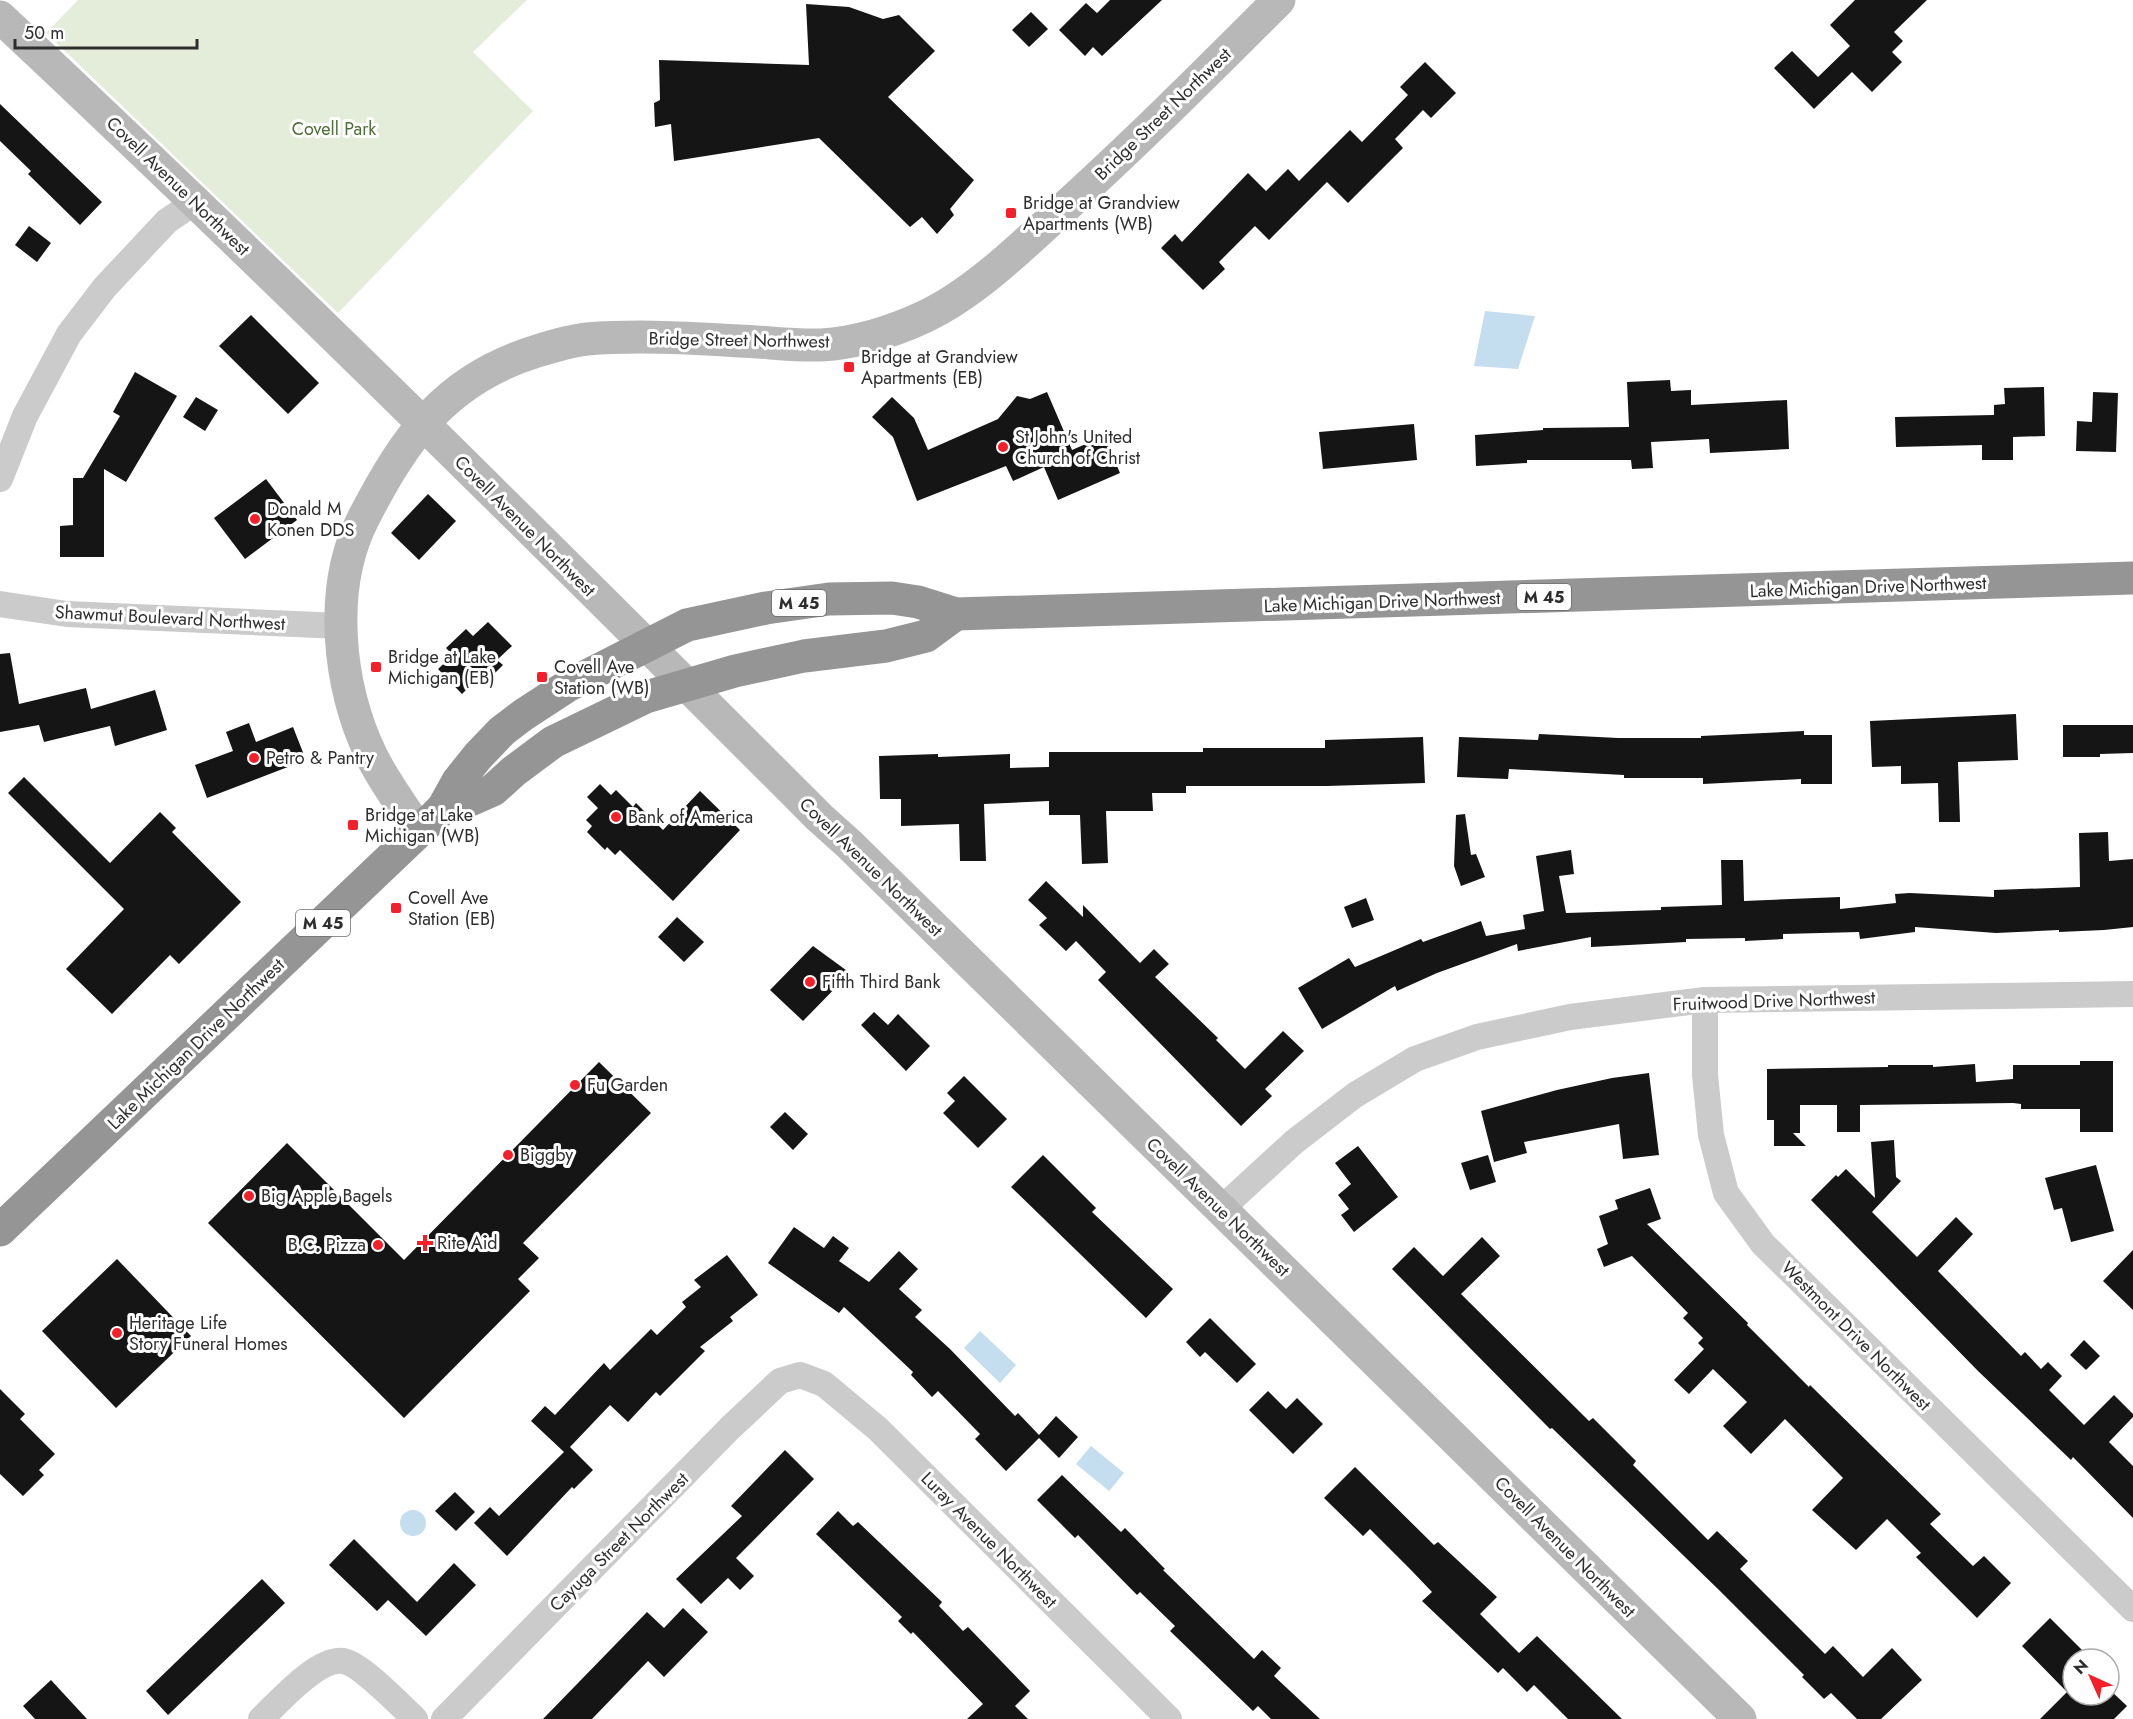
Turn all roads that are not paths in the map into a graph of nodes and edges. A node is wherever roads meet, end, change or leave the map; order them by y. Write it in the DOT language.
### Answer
graph roads {
  1 [pos="1279,0"];
  2 [pos="0,17"];
  3 [pos="195,201"];
  4 [pos="422,424"];
  5 [pos="0,479"];
  6 [pos="2133,578"];
  7 [pos="0,604"];
  8 [pos="956,614"];
  9 [pos="341,626"];
  10 [pos="646,645"];
  11 [pos="686,686"];
  12 [pos="443,808"];
  13 [pos="419,831"];
  14 [pos="2133,993"];
  15 [pos="1705,1000"];
  16 [pos="1221,1209"];
  17 [pos="0,1230"];
  18 [pos="800,1375"];
  19 [pos="2133,1608"];
  20 [pos="261,1719"];
  21 [pos="415,1719"];
  22 [pos="444,1719"];
  23 [pos="1170,1719"];
  24 [pos="1740,1719"];
  1 -- 4 [label="street, Bridge Street Northwest"];
  2 -- 3 [label="street, Covell Avenue Northwest"];
  3 -- 4 [label="street, Covell Avenue Northwest"];
  3 -- 5 [label="street"];
  4 -- 9 [label="street, Bridge Street Northwest"];
  4 -- 10 [label="street, Covell Avenue Northwest"];
  6 -- 8 [label="highway, Lake Michigan Drive Northwest / M 45"];
  7 -- 9 [label="street, Shawmut Boulevard Northwest"];
  8 -- 10 [label="highway, Lake Michigan Drive Northwest / M 45"];
  8 -- 11 [label="highway, Lake Michigan Drive Northwest / M 45"];
  9 -- 13 [label="street, Bridge Street Northwest"];
  10 -- 11 [label="street, Covell Avenue Northwest"];
  10 -- 12 [label="highway, Lake Michigan Drive Northwest / M 45"];
  11 -- 12 [label="highway, Lake Michigan Drive Northwest / M 45"];
  11 -- 16 [label="street, Covell Avenue Northwest"];
  12 -- 13 [label="highway, Lake Michigan Drive Northwest / M 45"];
  13 -- 17 [label="highway, Lake Michigan Drive Northwest / M 45"];
  14 -- 15 [label="street, Fruitwood Drive Northwest"];
  15 -- 16 [label="street, Fruitwood Drive Northwest"];
  15 -- 19 [label="street, Westmont Drive Northwest"];
  16 -- 24 [label="street, Covell Avenue Northwest"];
  18 -- 22 [label="street, Cayuga Street Northwest"];
  18 -- 23 [label="street, Luray Avenue Northwest"];
  20 -- 21 [label="street"];
}
